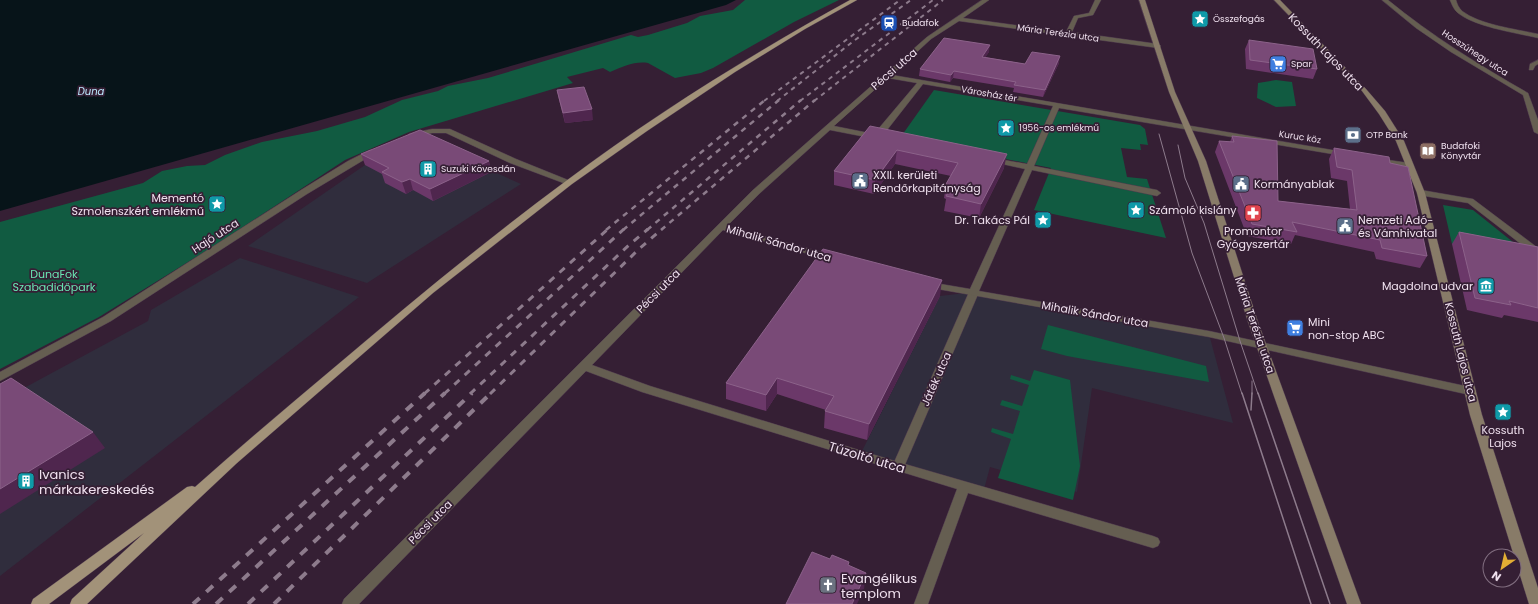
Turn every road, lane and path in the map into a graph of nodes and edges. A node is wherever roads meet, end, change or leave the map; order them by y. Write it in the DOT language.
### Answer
graph roads {
  1 [pos="854,0"];
  2 [pos="986,0"];
  3 [pos="1098,0"];
  4 [pos="1142,0"];
  5 [pos="1277,0"];
  6 [pos="1385,0"];
  7 [pos="1453,0"];
  8 [pos="959,19"];
  9 [pos="1068,34"];
  10 [pos="1538,36"];
  11 [pos="1158,46"];
  12 [pos="1538,62"];
  13 [pos="1531,69"];
  14 [pos="887,76"];
  15 [pos="921,82"];
  16 [pos="1057,105"];
  17 [pos="828,127"];
  18 [pos="1188,128"];
  19 [pos="1538,132"];
  20 [pos="401,140"];
  21 [pos="382,148"];
  22 [pos="1353,156"];
  23 [pos="1368,158"];
  24 [pos="985,159"];
  25 [pos="1410,165"];
  26 [pos="1029,168"];
  27 [pos="569,182"];
  28 [pos="1157,193"];
  29 [pos="1420,193"];
  30 [pos="722,227"];
  31 [pos="1538,253"];
  32 [pos="844,261"];
  33 [pos="918,282"];
  34 [pos="974,292"];
  35 [pos="1262,347"];
  36 [pos="584,366"];
  37 [pos="0,378"];
  38 [pos="1470,391"];
  39 [pos="233,460"];
  40 [pos="898,467"];
  41 [pos="964,487"];
  42 [pos="1153,542"];
  43 [pos="38,604"];
  44 [pos="77,604"];
  45 [pos="349,604"];
  46 [pos="921,604"];
  47 [pos="1354,604"];
  48 [pos="1536,604"];
  1 -- 27 [label="main road"];
  2 -- 8 [label="street, Pécsi utca"];
  3 -- 9 [label="street"];
  4 -- 11 [label="main road, Mária Terézia utca"];
  5 -- 25 [label="main road, Kossuth Lajos utca"];
  6 -- 19 [label="street, Hosszúhegy utca"];
  7 -- 10 [label="street"];
  8 -- 9 [label="street, Mária Terézia utca"];
  8 -- 14 [label="street, Pécsi utca"];
  9 -- 11 [label="street, Mária Terézia utca"];
  11 -- 18 [label="main road, Mária Terézia utca"];
  12 -- 13 [label="street"];
  14 -- 15 [label="street, Városház tér"];
  14 -- 17 [label="street, Pécsi utca"];
  15 -- 16 [label="street, Városház tér"];
  15 -- 17 [label="street"];
  16 -- 18 [label="street, Városház tér"];
  16 -- 26 [label="street"];
  17 -- 30 [label="street, Pécsi utca"];
  18 -- 22 [label="street, Kuruc köz"];
  18 -- 35 [label="main road, Mária Terézia utca"];
  20 -- 27 [label="street"];
  21 -- 37 [label="street, Hajó utca"];
  23 -- 25 [label="street"];
  24 -- 26 [label="street"];
  25 -- 29 [label="main road, Kossuth Lajos utca"];
  26 -- 28 [label="street"];
  26 -- 34 [label="street"];
  27 -- 39 [label="main road"];
  29 -- 31 [label="street"];
  29 -- 38 [label="main road, Kossuth Lajos utca"];
  30 -- 32 [label="street, Mihalik Sándor utca"];
  30 -- 36 [label="street, Pécsi utca"];
  33 -- 34 [label="street, Mihalik Sándor utca"];
  34 -- 35 [label="street, Mihalik Sándor utca"];
  34 -- 40 [label="street, Játék utca"];
  35 -- 38 [label="street, Mihalik Sándor utca"];
  35 -- 47 [label="main road, Mária Terézia utca"];
  36 -- 40 [label="street, Tűzoltó utca"];
  36 -- 45 [label="street, Pécsi utca"];
  38 -- 48 [label="main road, Kossuth Lajos utca"];
  39 -- 43 [label="main road"];
  39 -- 44 [label="main road"];
  40 -- 41 [label="street, Tűzoltó utca"];
  41 -- 42 [label="street, Tűzoltó utca"];
  41 -- 46 [label="street"];
}
